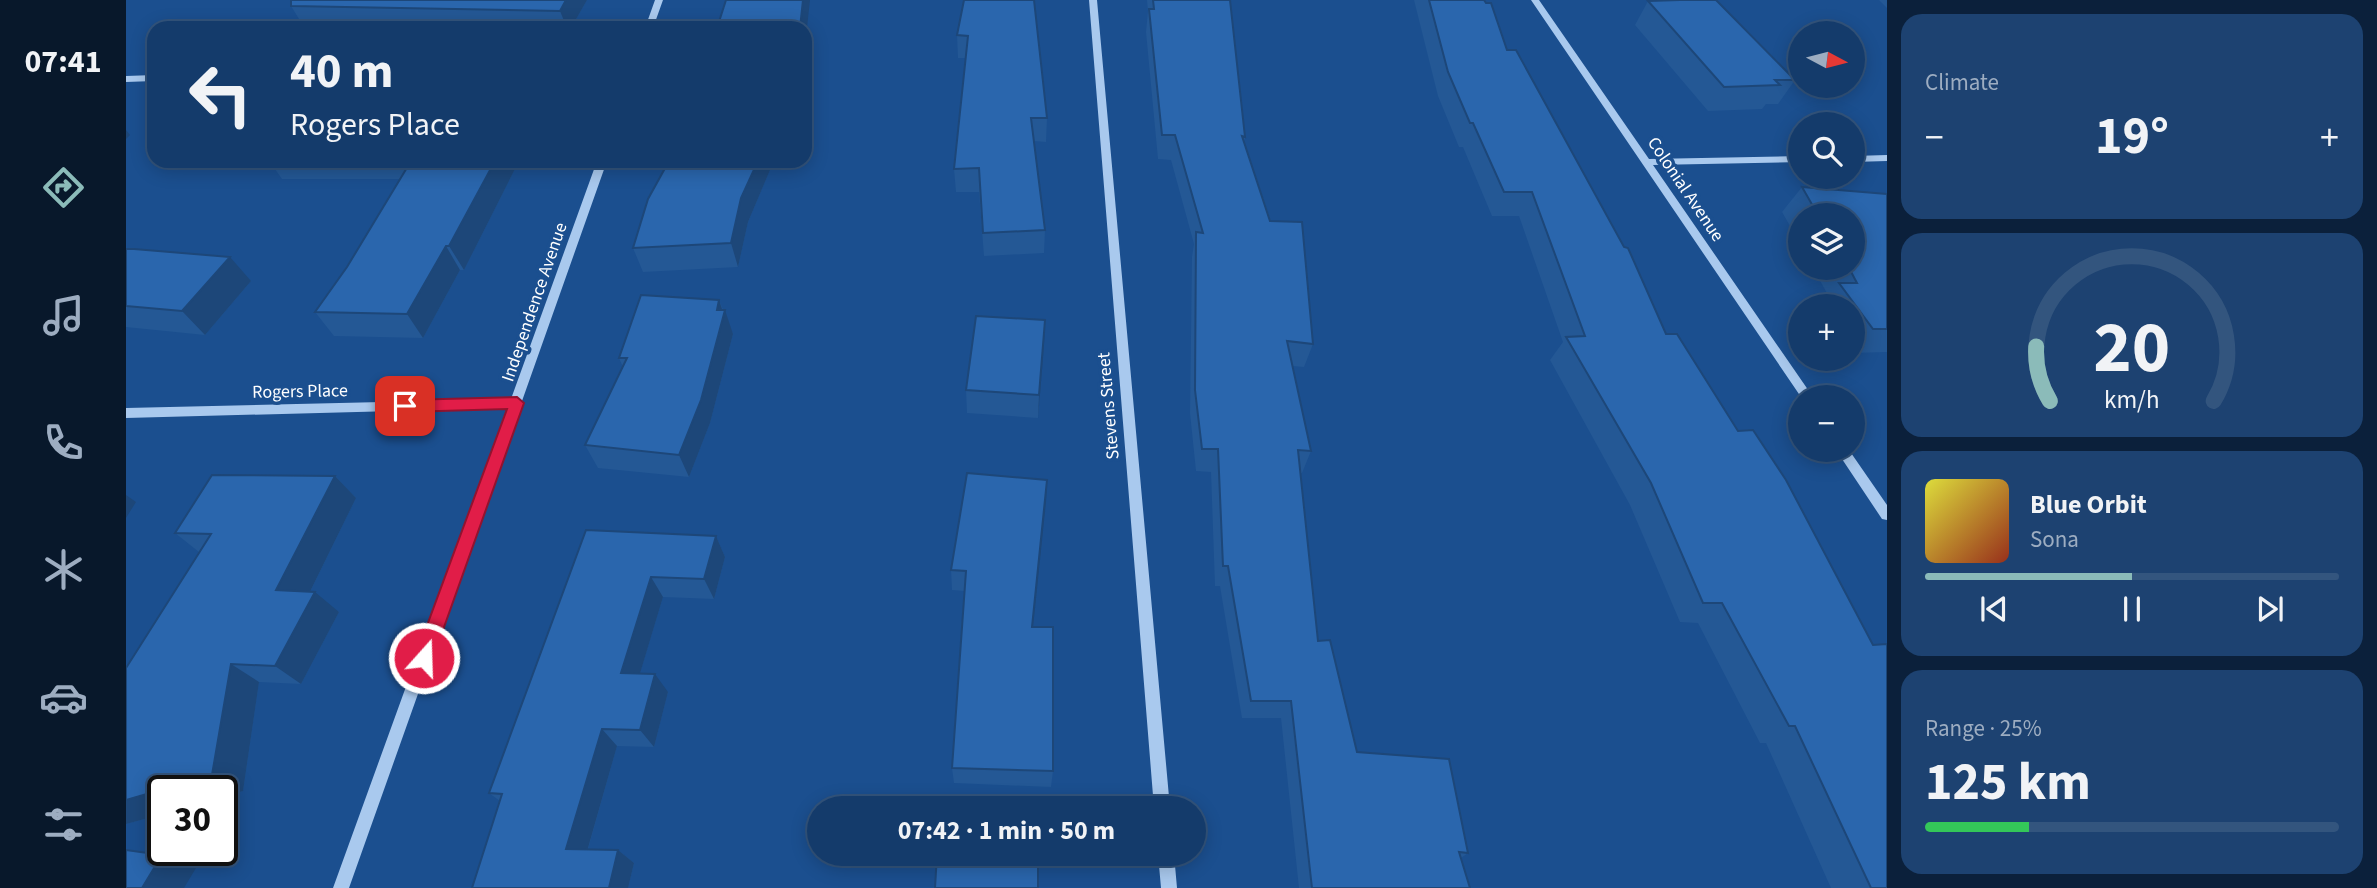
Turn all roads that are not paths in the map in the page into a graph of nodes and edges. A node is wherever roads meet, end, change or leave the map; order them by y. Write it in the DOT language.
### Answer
graph roads {
  1 [pos="659,0"];
  2 [pos="1093,0"];
  3 [pos="1535,0"];
  4 [pos="652,21"];
  5 [pos="147,78"];
  6 [pos="126,79"];
  7 [pos="1887,158"];
  8 [pos="1788,159"];
  9 [pos="1865,159"];
  10 [pos="1646,162"];
  11 [pos="600,168"];
  12 [pos="1799,385"];
  13 [pos="517,403"];
  14 [pos="126,413"];
  15 [pos="1851,462"];
  16 [pos="1887,515"];
  17 [pos="1161,796"];
  18 [pos="1167,866"];
  19 [pos="341,888"];
  20 [pos="1169,888"];
  1 -- 4 [label="street"];
  2 -- 17 [label="street, Stevens Street"];
  3 -- 10 [label="street, Colonial Avenue"];
  5 -- 6 [label="street"];
  7 -- 9 [label="street"];
  8 -- 10 [label="street"];
  10 -- 12 [label="street, Colonial Avenue"];
  11 -- 13 [label="street, Independence Avenue"];
  13 -- 14 [label="street, Rogers Place"];
  13 -- 19 [label="street, Independence Avenue"];
  15 -- 16 [label="street"];
  18 -- 20 [label="street"];
}
